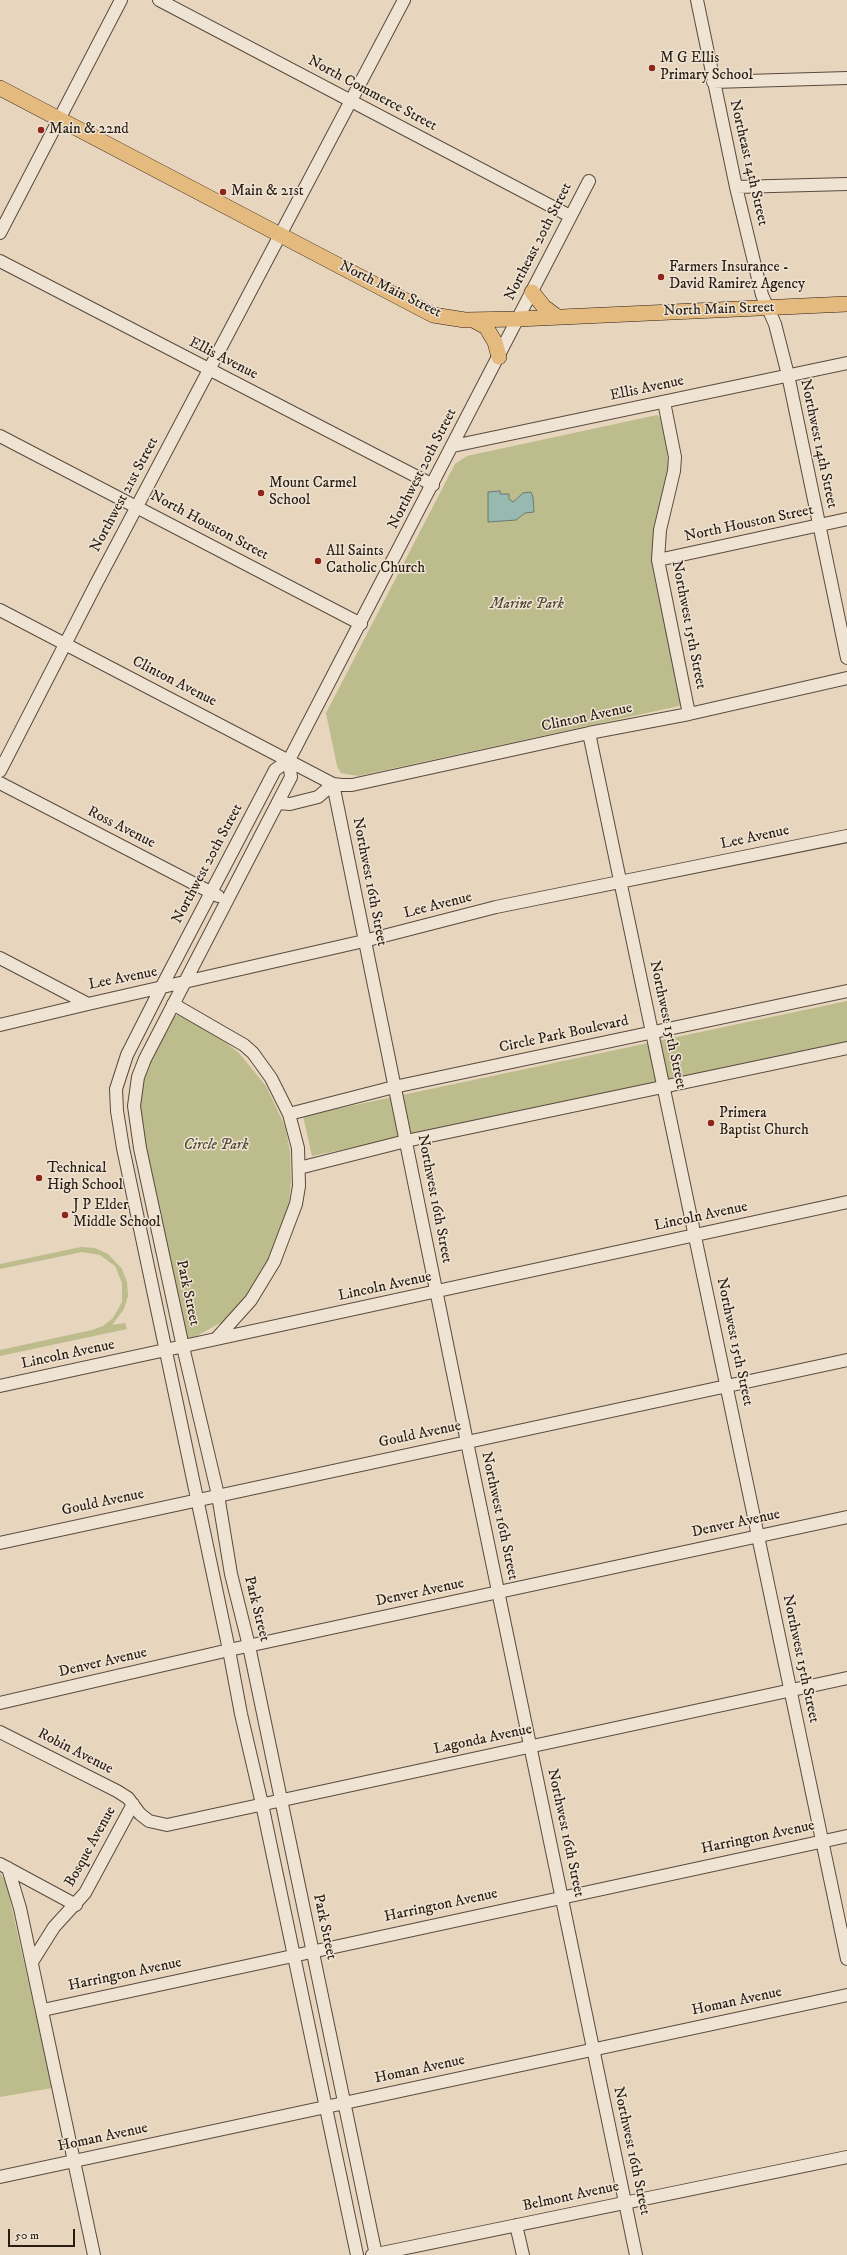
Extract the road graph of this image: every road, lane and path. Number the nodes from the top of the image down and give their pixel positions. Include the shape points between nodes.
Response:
1 (121, 0) edge
2 (159, 0) edge
3 (404, 0) edge
4 (697, 0) edge
5 (847, 78) edge
6 (713, 82) junction
7 (0, 88) edge
8 (350, 101) junction
9 (59, 119) junction
10 (589, 180) dead end
11 (847, 184) edge
12 (736, 187) junction
13 (570, 216) junction
14 (0, 233) edge
15 (280, 236) junction
16 (0, 261) edge
17 (532, 292) junction
18 (847, 304) edge
19 (768, 308) junction
20 (556, 316) junction
21 (518, 319) junction
22 (473, 320) junction
23 (499, 357) junction
24 (847, 363) edge
25 (209, 370) junction
26 (788, 375) junction
27 (664, 402) junction
28 (0, 436) edge
29 (453, 446) junction
30 (433, 485) junction
31 (137, 507) junction
32 (847, 519) edge
33 (819, 525) junction
34 (658, 560) junction
35 (0, 610) edge
36 (361, 624) junction
37 (66, 644) junction
38 (847, 658) edge
39 (847, 678) edge
40 (688, 714) junction
41 (589, 733) junction
42 (289, 760) junction
43 (0, 771) edge
44 (0, 783) edge
45 (333, 784) junction
46 (278, 803) junction
47 (847, 836) edge
48 (620, 882) junction
49 (211, 893) junction
50 (227, 901) junction
51 (364, 940) junction
52 (0, 958) edge
53 (186, 980) junction
54 (161, 988) junction
55 (847, 991) edge
56 (88, 1004) junction
57 (173, 1004) junction
58 (0, 1025) edge
59 (652, 1032) junction
60 (847, 1048) edge
61 (394, 1087) junction
62 (664, 1088) junction
63 (289, 1114) junction
64 (406, 1141) junction
65 (299, 1168) junction
66 (847, 1202) edge
67 (694, 1234) junction
68 (436, 1292) junction
69 (216, 1339) junction
70 (183, 1347) junction
71 (166, 1351) junction
72 (847, 1360) edge
73 (0, 1386) edge
74 (726, 1386) junction
75 (466, 1442) junction
76 (218, 1495) junction
77 (197, 1499) junction
78 (847, 1517) edge
79 (758, 1535) junction
80 (0, 1543) edge
81 (499, 1592) junction
82 (250, 1646) junction
83 (229, 1650) junction
84 (847, 1678) edge
85 (790, 1690) junction
86 (0, 1703) edge
87 (0, 1732) edge
88 (531, 1746) junction
89 (281, 1800) junction
90 (133, 1804) junction
91 (262, 1804) junction
92 (847, 1836) edge
93 (822, 1841) junction
94 (4, 1866) edge
95 (562, 1897) junction
96 (76, 1905) junction
97 (312, 1950) junction
98 (294, 1954) junction
99 (847, 1959) edge
100 (32, 1962) junction
101 (847, 1995) edge
102 (43, 2010) junction
103 (594, 2049) junction
104 (344, 2103) junction
105 (326, 2107) junction
106 (847, 2157) edge
107 (73, 2161) junction
108 (0, 2177) edge
109 (626, 2202) junction
110 (516, 2225) junction
111 (94, 2255) edge
112 (357, 2255) edge
113 (374, 2255) edge
114 (523, 2255) edge
115 (636, 2255) edge

1 - 9 street
2 - 8 street, North Commerce Street
3 - 8 street, Northwest 21st Street
4 - 6 street, Northeast 14th Street
5 - 6 street
6 - 12 street, Northeast 14th Street
7 - 9 main road, North Main Street
8 - 13 street, North Commerce Street
8 - 15 street, Northwest 21st Street
9 - 14 street
9 - 15 main road, North Main Street
10 - 13 street, Northeast 20th Street
11 - 12 street
12 - 19 street, Northeast 14th Street via 762,295
13 - 17 street, Northeast 20th Street
15 - 22 main road, North Main Street via 434,315
15 - 25 street, Northwest 21st Street
16 - 25 street, Ellis Avenue
17 - 20 main road via 544,307
17 - 21 street, Northeast 20th Street
18 - 19 main road, North Main Street
19 - 20 main road, North Main Street
19 - 26 street, Northwest 14th Street via 775,324
20 - 21 main road, North Main Street
21 - 22 main road, North Main Street
21 - 23 street, Northwest 20th Street
22 - 23 main road via 486,326 495,342
23 - 29 street, Northwest 20th Street
24 - 26 street, Ellis Avenue
25 - 30 street, Ellis Avenue
25 - 31 street, Northwest 21st Street
26 - 27 street, Ellis Avenue
26 - 33 street, Northwest 14th Street
27 - 29 street, Ellis Avenue
27 - 34 street, Northwest 15th Street via 675,457 660,530
28 - 31 street, North Houston Street
29 - 30 street, Northwest 20th Street
30 - 36 street, Northwest 20th Street
31 - 36 street, North Houston Street
31 - 37 street, Northwest 21st Street
32 - 33 street, North Houston Street
33 - 34 street, North Houston Street
33 - 38 street, Northwest 14th Street
34 - 40 street, Northwest 15th Street
35 - 37 street, Clinton Avenue
36 - 42 street, Northwest 20th Street
37 - 42 street, Clinton Avenue
37 - 43 street, Northwest 21st Street
39 - 40 street, Clinton Avenue
40 - 41 street, Clinton Avenue
41 - 45 street, Clinton Avenue via 352,785
41 - 48 street, Northwest 15th Street
42 - 45 street, Clinton Avenue
42 - 46 street, Northwest 20th Street via 291,777
42 - 49 street, Northwest 20th Street via 275,770
44 - 49 street, Ross Avenue
45 - 46 street via 318,798 290,804
45 - 51 street, Northwest 16th Street
46 - 50 street, Northwest 20th Street
47 - 48 street, Lee Avenue
48 - 51 street, Lee Avenue via 496,907
48 - 59 street, Northwest 15th Street
49 - 50 street, Ross Avenue
49 - 54 street, Northwest 20th Street
50 - 53 street, Northwest 20th Street
51 - 53 street, Lee Avenue
51 - 61 street, Northwest 16th Street
52 - 56 street, Lee Avenue
53 - 54 street, Lee Avenue
53 - 57 street, Park Street
54 - 56 street, Lee Avenue
54 - 71 street via 127,1054 120,1075 116,1101 123,1148
55 - 59 street, Circle Park Boulevard
56 - 58 street
57 - 63 street via 244,1045 253,1053 271,1078
57 - 70 street, Park Street via 138,1077 134,1106 140,1148
59 - 61 street, Circle Park Boulevard
59 - 62 street, Northwest 15th Street
60 - 62 street
61 - 63 street, Circle Park Boulevard
61 - 64 street, Northwest 16th Street
62 - 64 street
62 - 67 street, Northwest 15th Street
63 - 65 street via 298,1148
64 - 65 street
64 - 68 street, Northwest 16th Street
65 - 69 street via 296,1204 274,1262 251,1300
66 - 67 street, Lincoln Avenue
67 - 68 street, Lincoln Avenue
67 - 74 street, Northwest 15th Street
68 - 69 street, Lincoln Avenue
68 - 75 street, Northwest 16th Street
69 - 70 street, Lincoln Avenue
70 - 71 street, Lincoln Avenue
70 - 76 street, Park Street
71 - 73 street, Lincoln Avenue
71 - 77 street
72 - 74 street, Gould Avenue
74 - 75 street, Gould Avenue
74 - 79 street, Northwest 15th Street
75 - 76 street, Gould Avenue
75 - 81 street, Northwest 16th Street
76 - 77 street, Gould Avenue
76 - 82 street, Park Street via 231,1574
77 - 80 street, Gould Avenue
77 - 83 street
78 - 79 street, Denver Avenue
79 - 81 street, Denver Avenue
79 - 85 street, Northwest 15th Street
81 - 82 street, Denver Avenue
81 - 88 street, Northwest 16th Street
82 - 83 street, Denver Avenue
82 - 89 street, Park Street
83 - 86 street, Denver Avenue
83 - 91 street
84 - 85 street, Lagonda Avenue
85 - 88 street, Lagonda Avenue
85 - 93 street, Northwest 15th Street
87 - 90 street, Robin Avenue via 117,1792
88 - 89 street, Lagonda Avenue
88 - 95 street, Northwest 16th Street
89 - 91 street, Lagonda Avenue
89 - 97 street, Park Street
90 - 91 street, Lagonda Avenue via 148,1821 167,1825
90 - 96 street, Bosque Avenue
91 - 98 street
92 - 93 street, Harrington Avenue
93 - 95 street, Harrington Avenue
93 - 99 street, Northwest 15th Street
94 - 96 street
94 - 100 street via 20,1908
95 - 97 street, Harrington Avenue
95 - 103 street, Northwest 16th Street
96 - 100 street, Bosque Avenue via 54,1927
97 - 98 street, Harrington Avenue
97 - 104 street, Park Street
98 - 102 street, Harrington Avenue
98 - 105 street
100 - 102 street
101 - 103 street, Homan Avenue
102 - 107 street
103 - 104 street, Homan Avenue
103 - 109 street, Northwest 16th Street
104 - 105 street, Homan Avenue
104 - 113 street, Park Street
105 - 107 street, Homan Avenue
105 - 112 street
106 - 109 street, Belmont Avenue
107 - 108 street, Homan Avenue
107 - 111 street
109 - 110 street, Belmont Avenue
109 - 115 street, Northwest 16th Street
110 - 113 street, Belmont Avenue
110 - 114 street

